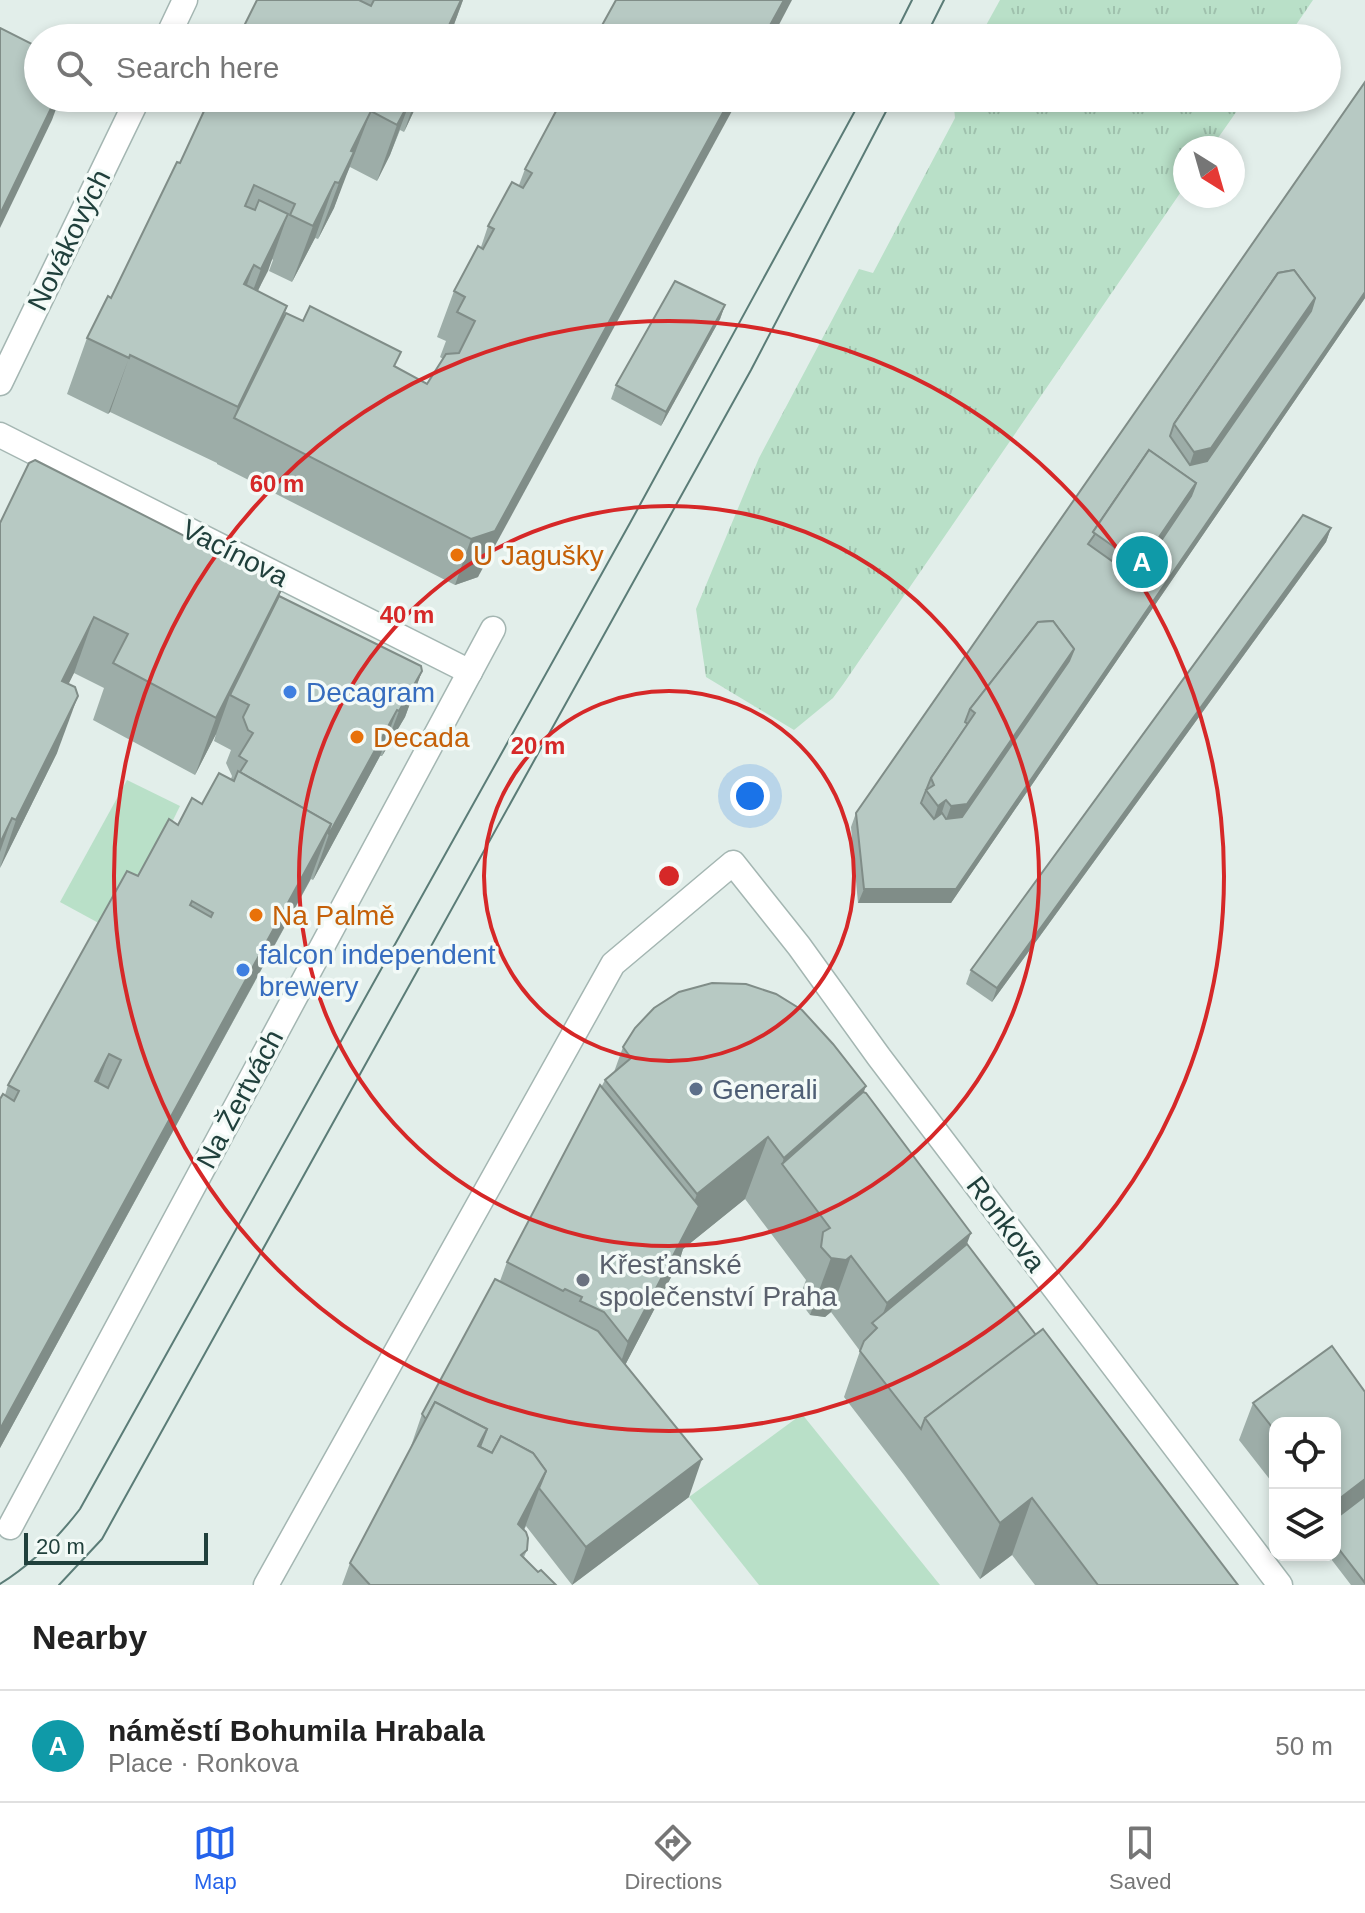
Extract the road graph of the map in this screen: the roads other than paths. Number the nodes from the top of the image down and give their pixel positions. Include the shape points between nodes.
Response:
1 (185, 0) edge
2 (174, 24) edge
3 (131, 112) edge
4 (0, 383) edge
5 (0, 435) edge
6 (493, 629) dead end
7 (470, 672) junction
8 (10, 1527) dead end
9 (266, 1585) edge
10 (1280, 1585) edge

1 - 2 street
3 - 4 street, Novákových
5 - 7 street, Vacínova
6 - 7 street, Na Žertvách
7 - 8 street, Na Žertvách
9 - 10 street, Ronkova via 613,964 733,863

